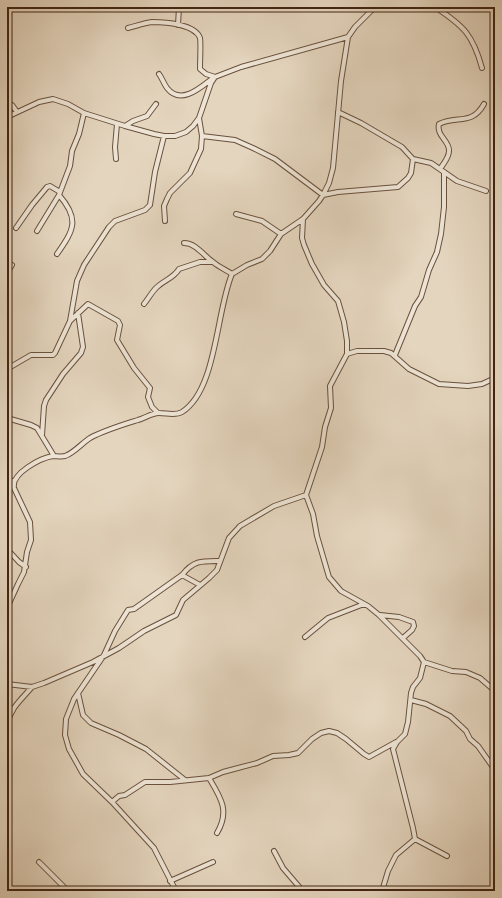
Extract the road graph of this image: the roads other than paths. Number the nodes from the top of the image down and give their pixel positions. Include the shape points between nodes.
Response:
1 (179, 7) edge
2 (375, 7) edge
3 (435, 7) edge
4 (178, 25) junction
5 (128, 28) dead end
6 (348, 37) junction
7 (482, 68) dead end
8 (159, 74) dead end
9 (215, 77) junction
10 (7, 103) edge
11 (156, 104) dead end
12 (484, 104) dead end
13 (17, 112) junction
14 (338, 112) junction
15 (84, 113) junction
16 (7, 118) edge
17 (199, 118) junction
18 (118, 124) junction
19 (126, 126) junction
20 (164, 136) junction
21 (202, 136) junction
22 (413, 159) junction
23 (116, 160) dead end
24 (440, 169) junction
25 (444, 173) junction
26 (486, 192) dead end
27 (59, 194) junction
28 (323, 195) junction
29 (236, 214) dead end
30 (303, 219) junction
31 (165, 221) dead end
32 (16, 228) dead end
33 (37, 231) dead end
34 (281, 234) junction
35 (184, 243) dead end
36 (57, 254) dead end
37 (213, 262) junction
38 (12, 265) dead end
39 (7, 273) edge
40 (232, 274) junction
41 (144, 304) dead end
42 (78, 313) junction
43 (70, 321) junction
44 (347, 354) junction
45 (395, 355) junction
46 (7, 369) edge
47 (495, 378) edge
48 (158, 413) junction
49 (7, 418) edge
50 (42, 435) junction
51 (54, 456) junction
52 (15, 480) junction
53 (7, 484) edge
54 (306, 495) junction
55 (7, 550) edge
56 (220, 561) junction
57 (26, 567) junction
58 (182, 575) junction
59 (200, 586) junction
60 (364, 604) junction
61 (7, 608) edge
62 (379, 615) junction
63 (306, 637) dead end
64 (403, 638) junction
65 (104, 655) junction
66 (424, 662) junction
67 (7, 684) edge
68 (32, 687) junction
69 (495, 691) edge
70 (78, 693) junction
71 (411, 700) junction
72 (7, 724) edge
73 (397, 742) junction
74 (495, 770) edge
75 (209, 778) junction
76 (185, 780) junction
77 (112, 802) junction
78 (217, 834) dead end
79 (415, 839) junction
80 (274, 850) dead end
81 (447, 856) dead end
82 (39, 862) dead end
83 (213, 862) dead end
84 (170, 881) junction
85 (68, 891) edge
86 (176, 891) edge
87 (346, 891) edge
88 (382, 891) edge

1 - 4 street
2 - 6 street
3 - 7 street via 465,30 477,50
4 - 5 street via 151,22
4 - 9 street via 197,33 201,42 200,69
6 - 9 street via 241,67
6 - 14 street
8 - 9 street via 167,88 181,95 192,94
9 - 17 street
10 - 13 street
11 - 19 street via 147,116
12 - 24 street via 472,117 439,124 440,135 449,149
13 - 15 street via 53,99
13 - 16 street
14 - 22 street via 402,147
14 - 28 street via 333,168
15 - 18 street
15 - 27 street via 70,166
17 - 20 street via 186,132
17 - 21 street
18 - 19 street
18 - 23 street
19 - 20 street
20 - 43 street via 150,205 145,210 115,221 109,227 84,265 77,281
21 - 28 street via 235,140 276,159
21 - 31 street via 201,149 190,173 167,199 164,206
22 - 24 street via 431,163
22 - 28 street via 411,173 398,187
24 - 25 street
25 - 26 street
25 - 45 street via 443,214 437,252 421,297
27 - 32 street via 47,186
27 - 33 street
27 - 36 street via 68,206 72,229
28 - 30 street
29 - 34 street via 262,221
30 - 34 street
30 - 44 street via 302,238 314,269 338,301 345,328
34 - 40 street via 262,258
35 - 37 street via 195,246
37 - 40 street
37 - 41 street via 200,262 179,269 175,276 156,288
38 - 39 street
40 - 48 street via 216,333 214,352 202,389 194,404 181,412
42 - 43 street
42 - 48 street via 88,304 118,321 120,325 117,340 150,388 148,397
42 - 50 street via 81,353 46,400
43 - 46 street via 53,355 30,355
44 - 45 street via 357,351 384,351
44 - 54 street via 330,386 331,408 322,447
45 - 47 street via 408,369 439,384 468,386 482,384
48 - 51 street via 91,438 68,455
49 - 50 street via 31,425
50 - 51 street
51 - 52 street via 31,464
52 - 53 street
52 - 57 street via 14,488 32,532
54 - 56 street via 274,506 240,526 229,538
54 - 60 street via 329,577 341,591
55 - 57 street
56 - 58 street via 200,561
56 - 59 street via 214,574
57 - 61 street
58 - 59 street
58 - 65 street via 134,609 128,610
59 - 65 street via 184,600 176,615
60 - 62 street
60 - 63 street via 328,618
62 - 64 street
62 - 64 street via 399,617 413,622 412,630
64 - 66 street
65 - 68 street
65 - 70 street
66 - 69 street via 452,671 466,672 480,678
66 - 71 street via 420,678 413,687
67 - 68 street
68 - 72 street via 9,714
70 - 76 street via 83,715 91,723 146,749
70 - 77 street via 66,719 65,735 69,749 83,774
71 - 73 street via 405,734
71 - 74 street via 450,716 466,731
73 - 75 street via 369,757 338,733 329,731 312,739 298,752 273,756
73 - 79 street via 393,749
75 - 76 street
75 - 78 street via 224,810
76 - 77 street via 145,782
77 - 84 street via 154,848
79 - 81 street
79 - 88 street via 396,855
80 - 87 street via 283,868 301,889
82 - 85 street
83 - 84 street
84 - 86 street

